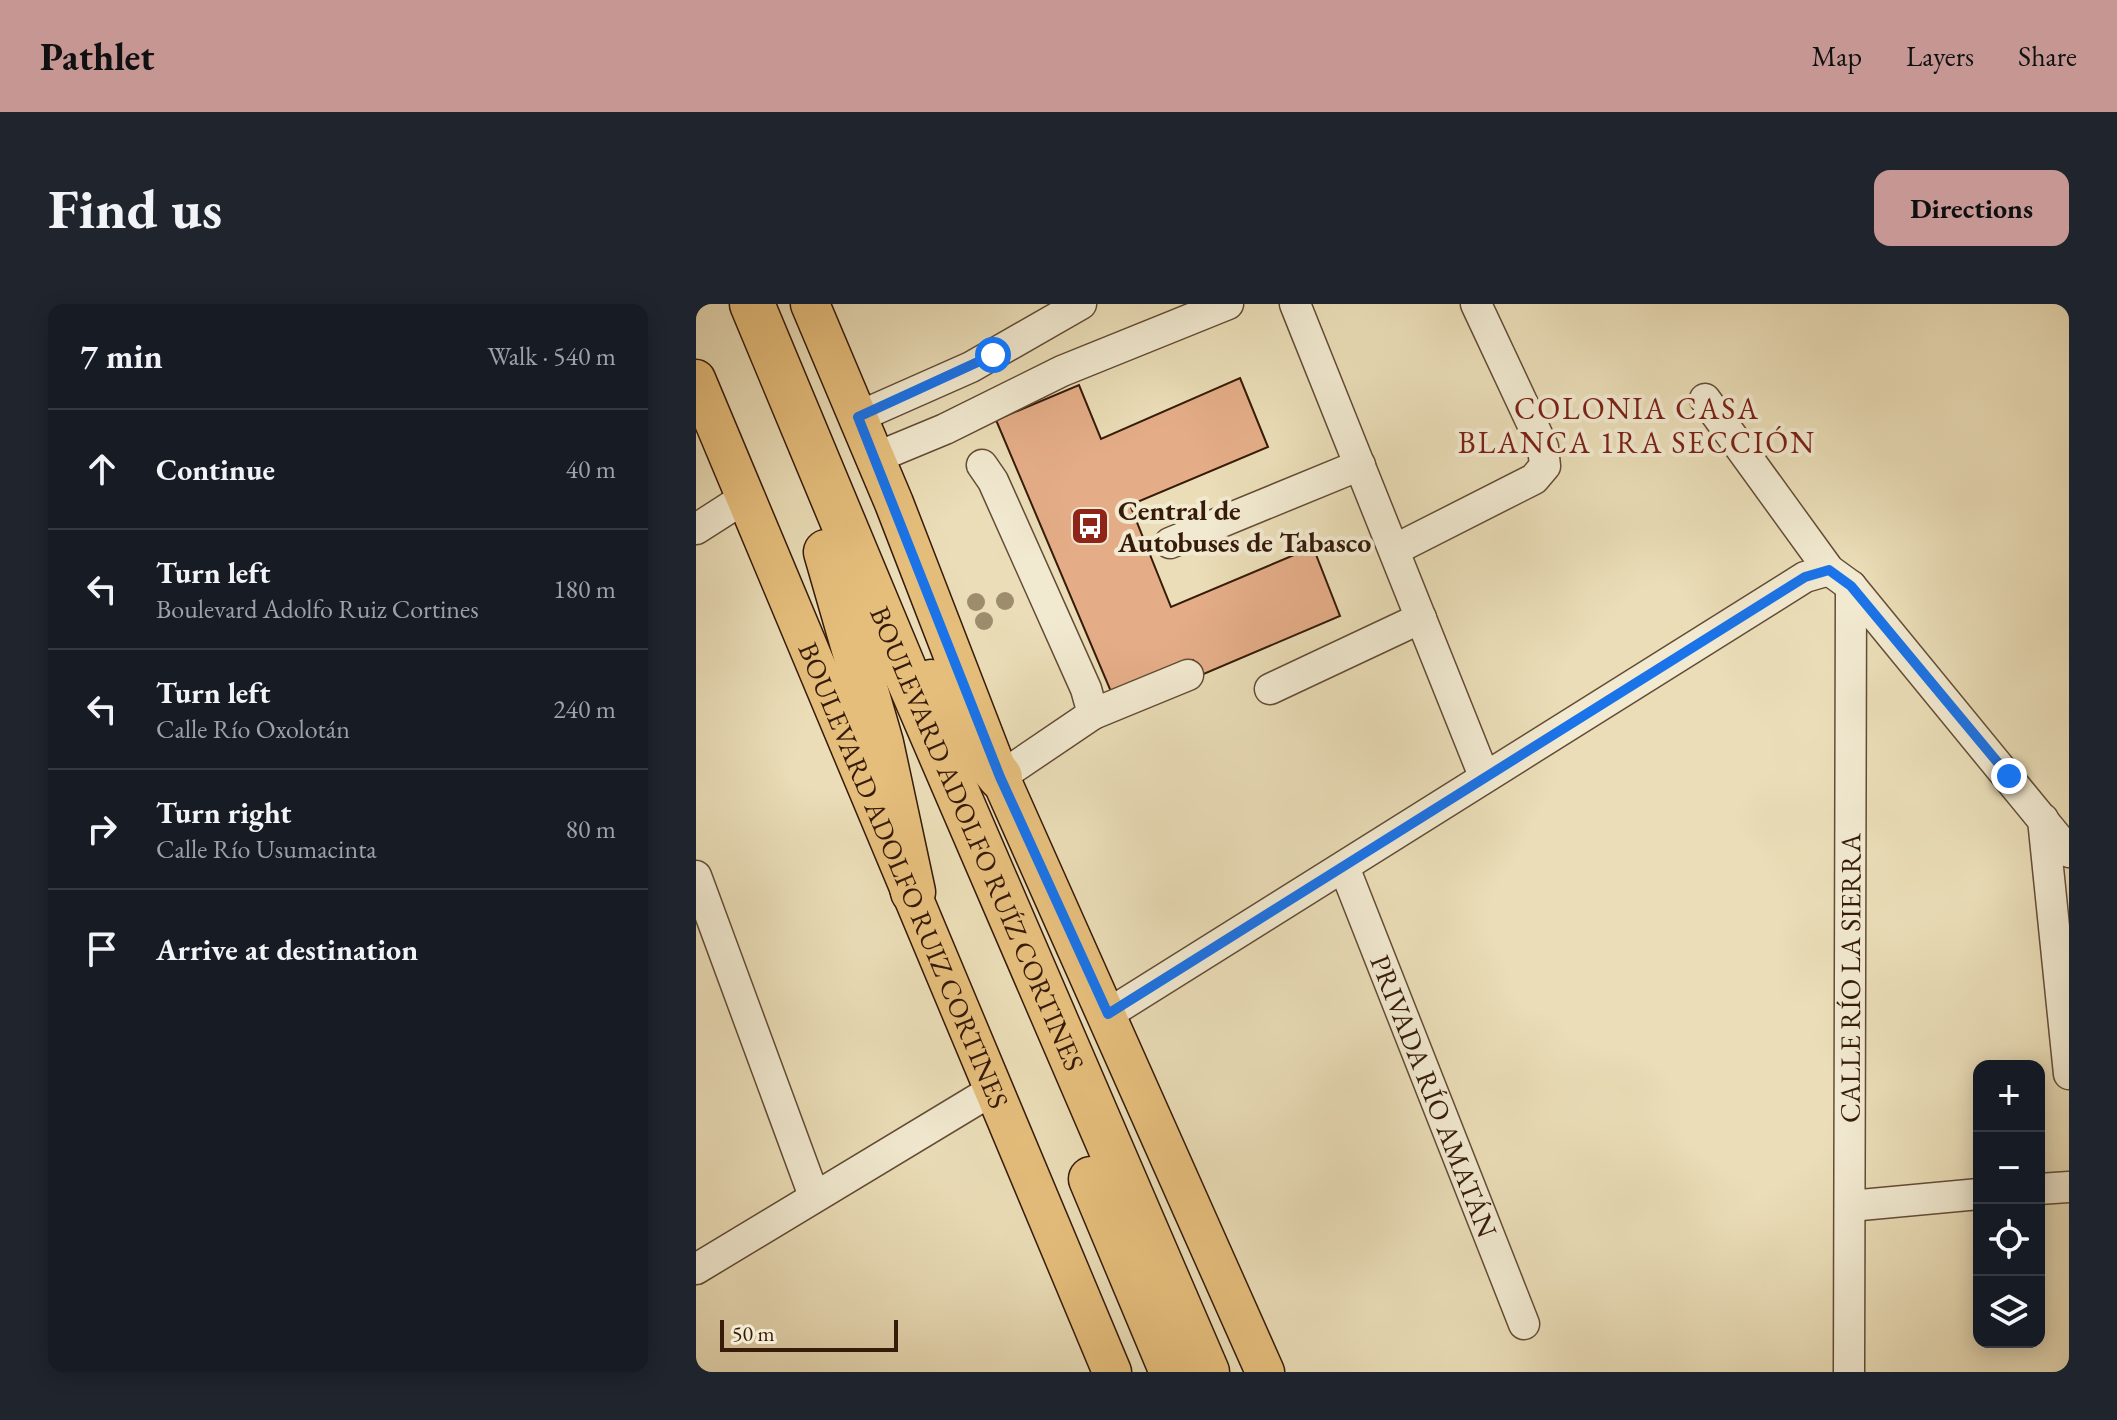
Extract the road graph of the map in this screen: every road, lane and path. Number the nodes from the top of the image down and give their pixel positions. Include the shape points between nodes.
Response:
1 (723, 304) edge
2 (752, 304) edge
3 (810, 304) edge
4 (1081, 304) edge
5 (1228, 304) edge
6 (1295, 304) edge
7 (1476, 304) edge
8 (696, 379) edge
9 (1705, 399) dead end
10 (858, 417) junction
11 (875, 458) junction
12 (982, 465) dead end
13 (1360, 465) junction
14 (746, 497) junction
15 (696, 529) edge
16 (1170, 543) dead end
17 (838, 546) junction
18 (1394, 550) junction
19 (1840, 578) junction
20 (1421, 618) junction
21 (1188, 675) dead end
22 (1270, 689) dead end
23 (913, 694) junction
24 (1093, 714) junction
25 (1484, 776) junction
26 (1000, 777) junction
27 (2043, 819) junction
28 (2069, 852) edge
29 (1344, 867) junction
30 (696, 876) edge
31 (913, 892) junction
32 (1108, 1014) junction
33 (2069, 1074) edge
34 (996, 1088) junction
35 (2069, 1187) edge
36 (2045, 1189) edge
37 (1973, 1195) edge
38 (814, 1196) junction
39 (1850, 1206) junction
40 (696, 1269) edge
41 (1524, 1324) dead end
42 (1112, 1372) edge
43 (1172, 1372) edge
44 (1207, 1372) edge
45 (1265, 1372) edge
46 (1849, 1372) edge

1 - 17 highway, BOULEVARD ADOLFO RUÍZ CORTINES
2 - 17 highway, BOULEVARD ADOLFO RUÍZ CORTINES
3 - 10 main road
4 - 10 street via 971,367
5 - 11 street via 1062,371
6 - 13 street
7 - 18 street via 1543,447 1545,466 1534,479
8 - 14 main road, BOULEVARD ADOLFO RUIZ CORTINES
9 - 19 street
10 - 11 main road
11 - 26 main road
12 - 24 street
13 - 16 street
13 - 18 street
14 - 15 street
14 - 31 main road, BOULEVARD ADOLFO RUIZ CORTINES
17 - 23 highway, BOULEVARD ADOLFO RUÍZ CORTINES
17 - 23 highway
17 - 31 highway
18 - 20 street
19 - 25 street via 1805,577
19 - 27 street
19 - 39 street, CALLE RÍO LA SIERRA
20 - 22 street
20 - 25 street
21 - 24 street
23 - 26 highway
23 - 43 highway, BOULEVARD ADOLFO RUÍZ CORTINES
23 - 44 highway, BOULEVARD ADOLFO RUÍZ CORTINES
24 - 26 street
25 - 29 street
26 - 32 main road
27 - 28 street
27 - 33 street
29 - 32 street
29 - 41 street, PRIVADA RÍO AMATÁN
30 - 38 street
31 - 34 main road, BOULEVARD ADOLFO RUIZ CORTINES
32 - 45 main road
34 - 38 street
34 - 42 main road, BOULEVARD ADOLFO RUIZ CORTINES
35 - 36 street
37 - 39 street
38 - 40 street
39 - 46 street, CALLE RÍO LA SIERRA

